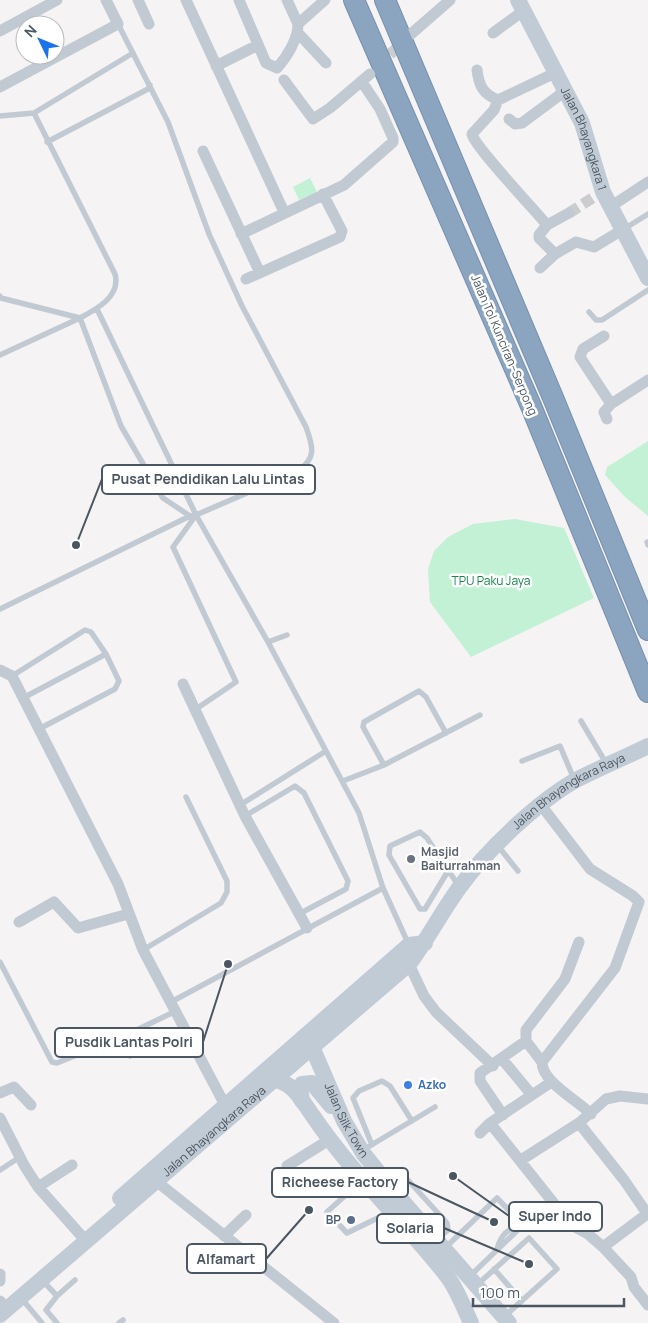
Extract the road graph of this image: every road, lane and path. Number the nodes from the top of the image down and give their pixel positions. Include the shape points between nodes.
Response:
1 (57, 0) edge
2 (106, 0) edge
3 (138, 0) edge
4 (186, 0) edge
5 (239, 0) edge
6 (287, 0) edge
7 (325, 0) edge
8 (354, 0) edge
9 (385, 0) edge
10 (446, 1) edge
11 (520, 6) edge
12 (118, 24) junction
13 (149, 24) dead end
14 (298, 28) junction
15 (0, 31) edge
16 (411, 34) tunnel mouth
17 (493, 34) dead end
18 (258, 45) junction
19 (133, 53) junction
20 (326, 63) dead end
21 (216, 66) junction
22 (477, 70) dead end
23 (555, 73) junction
24 (284, 80) dead end
25 (150, 85) junction
26 (0, 87) edge
27 (564, 91) junction
28 (498, 100) junction
29 (34, 113) junction
30 (0, 116) edge
31 (509, 119) dead end
32 (47, 142) junction
33 (203, 151) dead end
34 (648, 182) edge
35 (324, 194) junction
36 (603, 199) junction
37 (284, 212) junction
38 (568, 213) tunnel mouth
39 (648, 214) edge
40 (547, 225) junction
41 (622, 230) junction
42 (241, 234) junction
43 (555, 254) junction
44 (540, 268) dead end
45 (260, 273) junction
46 (648, 278) edge
47 (246, 279) dead end
48 (648, 290) edge
49 (0, 296) edge
50 (97, 309) junction
51 (589, 312) dead end
52 (80, 318) junction
53 (604, 336) dead end
54 (0, 355) edge
55 (648, 380) edge
56 (611, 404) junction
57 (607, 419) dead end
58 (193, 516) junction
59 (0, 609) edge
60 (648, 630) edge
61 (287, 635) dead end
62 (268, 642) junction
63 (106, 654) junction
64 (0, 670) edge
65 (12, 676) junction
66 (183, 684) dead end
67 (648, 692) edge
68 (23, 698) junction
69 (196, 709) junction
70 (480, 715) dead end
71 (581, 721) dead end
72 (38, 729) junction
73 (446, 733) junction
74 (647, 747) edge
75 (326, 751) junction
76 (522, 761) dead end
77 (384, 765) junction
78 (608, 765) junction
79 (574, 781) junction
80 (343, 782) junction
81 (186, 797) dead end
82 (542, 805) junction
83 (242, 810) junction
84 (497, 844) junction
85 (448, 871) junction
86 (518, 871) dead end
87 (383, 888) junction
88 (459, 888) junction
89 (425, 909) junction
90 (128, 914) junction
91 (299, 914) junction
92 (439, 921) junction
93 (20, 922) dead end
94 (307, 928) junction
95 (425, 942) junction
96 (578, 942) dead end
97 (409, 945) junction
98 (143, 950) junction
99 (0, 962) edge
100 (409, 964) junction
101 (174, 1006) junction
102 (124, 1036) junction
103 (526, 1041) junction
104 (312, 1047) junction
105 (130, 1056) dead end
106 (295, 1061) junction
107 (275, 1062) junction
108 (498, 1062) junction
109 (542, 1062) junction
110 (325, 1076) junction
111 (273, 1080) junction
112 (550, 1083) junction
113 (0, 1093) edge
114 (531, 1094) junction
115 (648, 1099) edge
116 (302, 1101) junction
117 (31, 1105) dead end
118 (225, 1105) junction
119 (435, 1107) dead end
120 (591, 1114) junction
121 (502, 1115) junction
122 (0, 1118) edge
123 (344, 1121) junction
124 (412, 1121) junction
125 (490, 1123) junction
126 (579, 1123) junction
127 (480, 1133) dead end
128 (329, 1140) junction
129 (367, 1149) junction
130 (20, 1157) junction
131 (521, 1160) junction
132 (72, 1165) dead end
133 (287, 1166) dead end
134 (0, 1170) edge
135 (355, 1172) junction
136 (156, 1181) junction
137 (38, 1187) junction
138 (130, 1197) junction
139 (390, 1212) junction
140 (648, 1214) edge
141 (246, 1215) dead end
142 (224, 1236) junction
143 (82, 1237) junction
144 (441, 1244) junction
145 (603, 1246) junction
146 (494, 1269) junction
147 (0, 1274) edge
148 (41, 1279) junction
149 (75, 1280) dead end
150 (472, 1281) junction
151 (0, 1282) edge
152 (57, 1296) junction
153 (21, 1297) junction
154 (522, 1301) junction
155 (0, 1302) edge
156 (648, 1305) edge
157 (0, 1315) edge
158 (503, 1319) edge
159 (42, 1323) edge
160 (57, 1323) edge
161 (334, 1323) edge
162 (471, 1323) edge

1 - 15 street
2 - 12 street
3 - 13 street
4 - 21 street
5 - 18 street
6 - 14 street
7 - 14 street
8 - 67 highway, Jalan Tol Kunciran–Serpong via 531,406
9 - 60 highway, Jalan Tol Kunciran–Serpong
10 - 16 street
11 - 17 street
11 - 23 main road, Jalan Bhayangkara 1
12 - 19 lane
12 - 26 street
14 - 18 street via 283,62 277,68 266,63
14 - 20 street
18 - 21 street
19 - 25 lane
19 - 29 lane
21 - 37 street
22 - 28 street via 481,88 486,95
23 - 27 main road, Jalan Bhayangkara 1
23 - 28 street
24 - 35 street via 313,119 366,78 393,141 344,185
25 - 32 lane via 148,89
25 - 58 lane via 168,122 209,234 233,288 306,427 313,448 308,463 298,471
27 - 31 street via 522,123 515,124
27 - 36 main road, Jalan Bhayangkara 1 via 582,123
28 - 40 street via 494,110 472,134 473,139
29 - 30 lane
29 - 32 lane
32 - 50 lane via 115,274 117,281 113,293
33 - 42 street
34 - 36 street
35 - 37 street
35 - 45 street via 342,231 340,237
36 - 41 main road, Jalan Bhayangkara 1
37 - 42 street
38 - 40 street
39 - 41 lane
40 - 43 street via 539,238
41 - 43 street via 594,247 576,242
41 - 46 main road, Jalan Bhayangkara 1 via 628,250
42 - 45 street
43 - 44 street
45 - 47 street
48 - 51 lane via 602,320 596,320
49 - 52 lane
50 - 52 lane
50 - 58 lane
52 - 54 lane
52 - 58 lane via 121,426 163,498
53 - 56 street via 583,349 580,355
55 - 56 street
56 - 57 street via 604,412
58 - 59 lane
58 - 62 lane
58 - 69 lane via 173,549 236,682
61 - 62 lane
62 - 75 lane
63 - 65 lane via 91,632 85,630
63 - 68 lane
63 - 72 lane via 119,681 115,689
64 - 65 street
65 - 68 street
66 - 69 street
68 - 72 street
69 - 83 street
70 - 73 lane
71 - 78 lane
72 - 90 street via 118,884
73 - 77 lane
73 - 77 lane via 420,692 364,722 363,727
74 - 78 main road, Jalan Bhayangkara Raya
75 - 80 lane
75 - 83 lane
76 - 79 lane via 560,746
77 - 80 lane
78 - 79 main road, Jalan Bhayangkara Raya
79 - 82 main road, Jalan Bhayangkara Raya
80 - 87 lane via 360,813
81 - 98 lane via 227,881 227,892 221,903
82 - 84 main road, Jalan Bhayangkara Raya
82 - 109 street via 590,869 639,902 615,968
83 - 91 street
83 - 91 lane via 294,786 304,793 348,885
84 - 86 lane
84 - 88 main road, Jalan Bhayangkara Raya
85 - 88 lane
85 - 89 lane
85 - 89 lane via 428,838 420,832 390,846 389,855 417,906
87 - 94 lane
87 - 97 lane
88 - 92 main road, Jalan Bhayangkara Raya
89 - 92 lane
90 - 93 street via 78,928 54,902
90 - 98 street
91 - 94 street
92 - 95 main road, Jalan Bhayangkara Raya
94 - 101 lane
95 - 97 main road
95 - 100 main road, Jalan Bhayangkara Raya
96 - 103 street via 565,979 526,1030
97 - 107 main road, Jalan Bhayangkara Raya
98 - 101 street
99 - 102 lane via 52,1062 57,1063
100 - 104 main road, Jalan Bhayangkara Raya
100 - 108 street via 424,996 436,1012
101 - 102 lane
101 - 118 street
102 - 105 lane
103 - 108 street
103 - 109 street
104 - 106 main road, Jalan Bhayangkara Raya
104 - 110 main road, Jalan Silk Town
106 - 107 main road
106 - 110 main road via 310,1064
106 - 111 main road, Jalan Bhayangkara Raya
107 - 118 main road, Jalan Bhayangkara Raya
108 - 114 street
108 - 121 street via 479,1077
109 - 112 street via 542,1070
110 - 123 main road, Jalan Silk Town
111 - 116 main road, Jalan Silk Town via 283,1081
111 - 136 main road, Jalan Bhayangkara Raya
112 - 114 street
112 - 120 street via 577,1100
113 - 117 street via 14,1087
114 - 121 street
115 - 120 street via 620,1096 606,1099
116 - 123 main road via 302,1084 312,1083
116 - 128 main road, Jalan Silk Town
118 - 138 main road, Jalan Bhayangkara Raya
119 - 124 lane
120 - 126 street
121 - 125 street
122 - 130 street
123 - 129 main road, Jalan Silk Town
124 - 129 lane
124 - 129 lane via 390,1086 382,1081 359,1091 353,1098
125 - 127 street
125 - 131 street
126 - 131 street
126 - 140 street
128 - 133 street
128 - 135 main road, Jalan Silk Town
129 - 144 main road, Jalan Silk Town via 391,1188
130 - 134 lane
130 - 137 street
131 - 145 street via 571,1225
132 - 137 street
135 - 139 main road, Jalan Silk Town
135 - 139 lane via 348,1193 327,1212 347,1233
136 - 138 main road, Jalan Bhayangkara Raya
136 - 142 street
137 - 143 street
138 - 143 main road, Jalan Bhayangkara Raya
139 - 162 main road, Jalan Silk Town via 448,1278
140 - 145 street
141 - 142 street
142 - 161 street
143 - 148 main road, Jalan Bhayangkara Raya
143 - 155 main road, Jalan Bhayangkara Raya
144 - 150 main road, Jalan Silk Town
144 - 150 lane via 497,1198 523,1225 511,1228 501,1237 497,1250
145 - 156 street via 631,1277 634,1287
146 - 150 lane
146 - 154 lane
146 - 154 lane via 529,1238 557,1269
147 - 151 street
148 - 152 lane
148 - 153 main road, Jalan Bhayangkara Raya
149 - 152 lane
150 - 158 main road, Jalan Silk Town
152 - 160 lane via 46,1310
153 - 157 main road, Jalan Bhayangkara Raya
153 - 159 lane
154 - 158 lane

